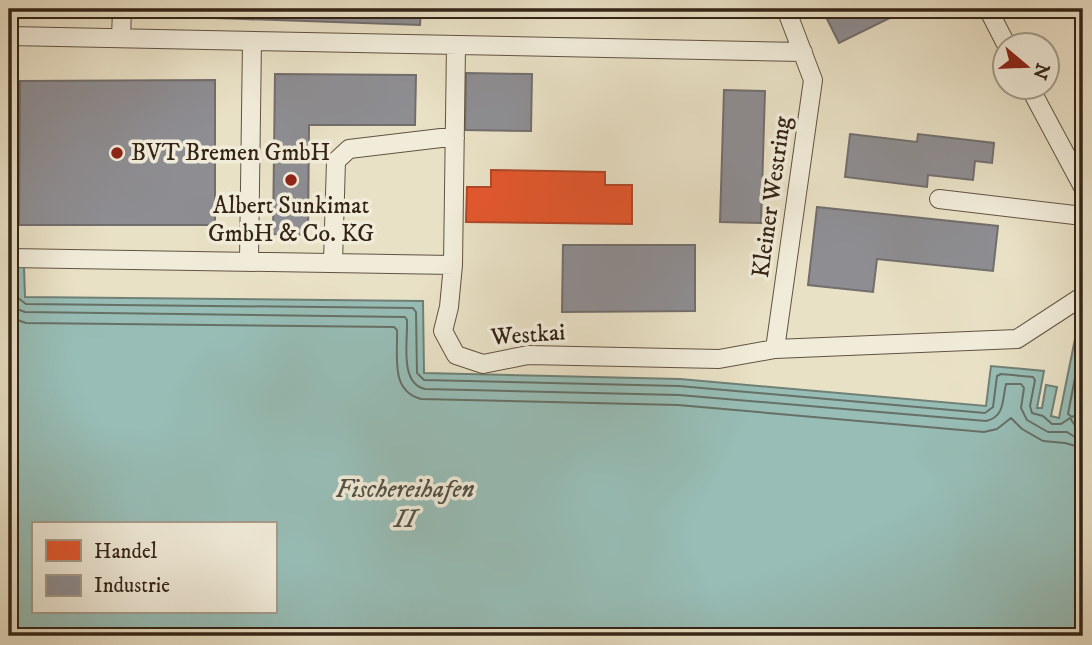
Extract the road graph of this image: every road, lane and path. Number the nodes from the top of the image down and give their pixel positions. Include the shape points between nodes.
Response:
1 (122, 9) edge
2 (786, 9) edge
3 (988, 9) edge
4 (1000, 32) edge
5 (9, 36) edge
6 (121, 38) junction
7 (252, 41) junction
8 (456, 45) junction
9 (803, 52) junction
10 (1037, 102) edge
11 (455, 138) junction
12 (1083, 187) edge
13 (939, 199) dead end
14 (1083, 216) edge
15 (9, 258) edge
16 (249, 260) junction
17 (333, 262) junction
18 (453, 265) junction
19 (1083, 296) edge
20 (775, 349) junction

1 - 6 street
2 - 9 street, Kleiner Westring
3 - 4 street
5 - 6 street
6 - 7 street
7 - 8 street
7 - 16 street
8 - 9 street
8 - 11 street, Westkai
9 - 20 street, Kleiner Westring via 813,80
10 - 12 street
11 - 17 street via 349,149 336,161
11 - 18 street, Westkai
13 - 14 street
15 - 16 street
16 - 17 street
17 - 18 street
18 - 20 street, Westkai via 443,331 456,355 483,364 528,355 719,359
19 - 20 street, Westkai via 1017,339

